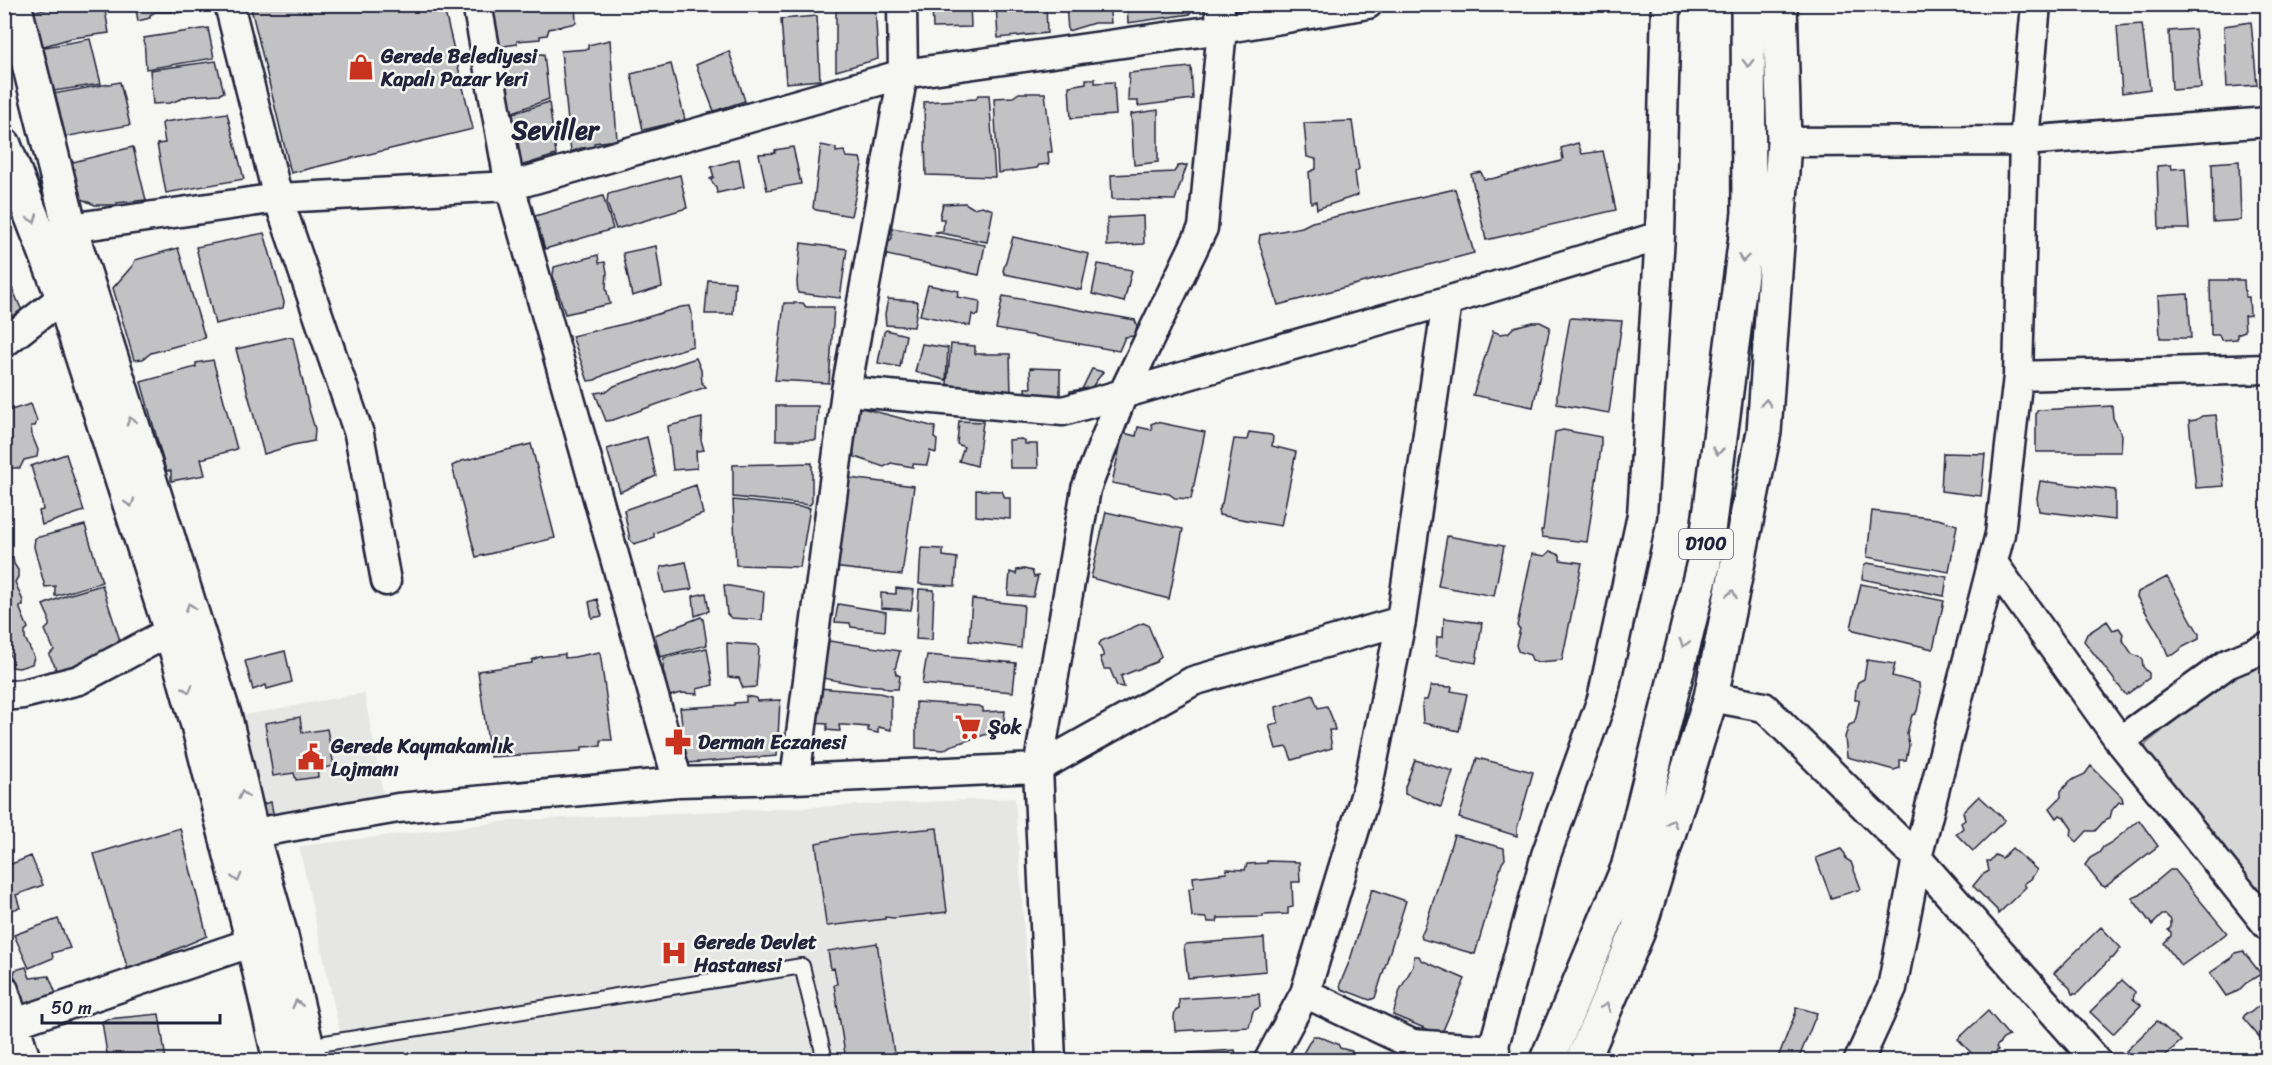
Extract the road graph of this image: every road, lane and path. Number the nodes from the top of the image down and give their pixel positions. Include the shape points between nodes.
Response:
1 (14, 4) edge
2 (229, 4) edge
3 (477, 4) edge
4 (903, 4) edge
5 (1368, 4) edge
6 (1666, 4) edge
7 (1748, 4) edge
8 (1780, 4) edge
9 (2036, 4) edge
10 (1221, 17) edge
11 (903, 74) junction
12 (2268, 123) edge
13 (2024, 141) junction
14 (1784, 142) junction
15 (4, 145) edge
16 (510, 186) junction
17 (279, 198) junction
18 (70, 228) junction
19 (1660, 236) junction
20 (83, 269) junction
21 (63, 297) junction
22 (1447, 301) junction
23 (4, 343) edge
24 (2268, 369) edge
25 (2018, 376) junction
26 (846, 390) junction
27 (1122, 396) junction
28 (1993, 563) junction
29 (386, 581) dead end
30 (1401, 621) junction
31 (171, 631) junction
32 (2268, 647) edge
33 (4, 696) edge
34 (1711, 697) junction
35 (2120, 741) junction
36 (1038, 768) junction
37 (795, 779) junction
38 (678, 782) junction
39 (239, 836) junction
40 (1917, 858) junction
41 (2268, 926) edge
42 (267, 939) junction
43 (4, 990) edge
44 (1305, 993) junction
45 (15, 1023) junction
46 (293, 1053) edge
47 (1492, 1055) edge
48 (26, 1060) edge
49 (825, 1060) edge
50 (1051, 1060) edge
51 (1269, 1060) edge
52 (1547, 1060) edge
53 (1583, 1060) edge
54 (1859, 1060) edge
55 (2096, 1060) edge

1 - 18 main road
2 - 17 street
3 - 16 street
4 - 11 street
5 - 10 street
6 - 19 street
7 -> 52 main road, D100 via 1749,213 1704,562 1628,868
8 - 14 main road, D100
9 - 13 street
10 - 11 street
10 - 27 street via 1203,228
11 - 16 street
11 - 26 street
12 - 13 street
13 - 14 street
13 - 25 street
34 -> 14 main road, D100 via 1764,432
15 -> 21 main road
16 - 17 street
16 - 38 street
17 - 18 street
17 - 29 street via 359,434
18 - 20 main road
19 - 22 street
19 - 47 street via 1642,515 1602,699 1546,855
20 - 21 street
39 -> 20 main road via 225,718
21 - 23 street
21 -> 31 main road
22 - 27 street
22 - 30 street
24 - 25 street
25 - 28 street via 2000,534
26 - 27 street via 1063,411
26 - 37 street
27 - 36 street via 1086,489
28 - 35 street
28 - 40 street
30 - 36 street via 1193,681
30 - 44 street via 1368,786
31 - 33 street via 79,680
31 -> 39 main road via 198,725
32 - 35 street via 2227,664
34 - 40 street via 1764,707
53 -> 34 main road, D100 via 1638,931
35 - 41 street
36 - 37 street
36 - 50 street
37 - 38 street
38 - 39 street via 398,808
39 - 42 main road
40 - 54 street via 1892,988
40 - 55 street
42 - 45 street
42 - 46 main road
43 - 45 street
44 - 47 street via 1412,1044
44 - 51 street
45 - 48 street
46 - 49 lane via 802,966

